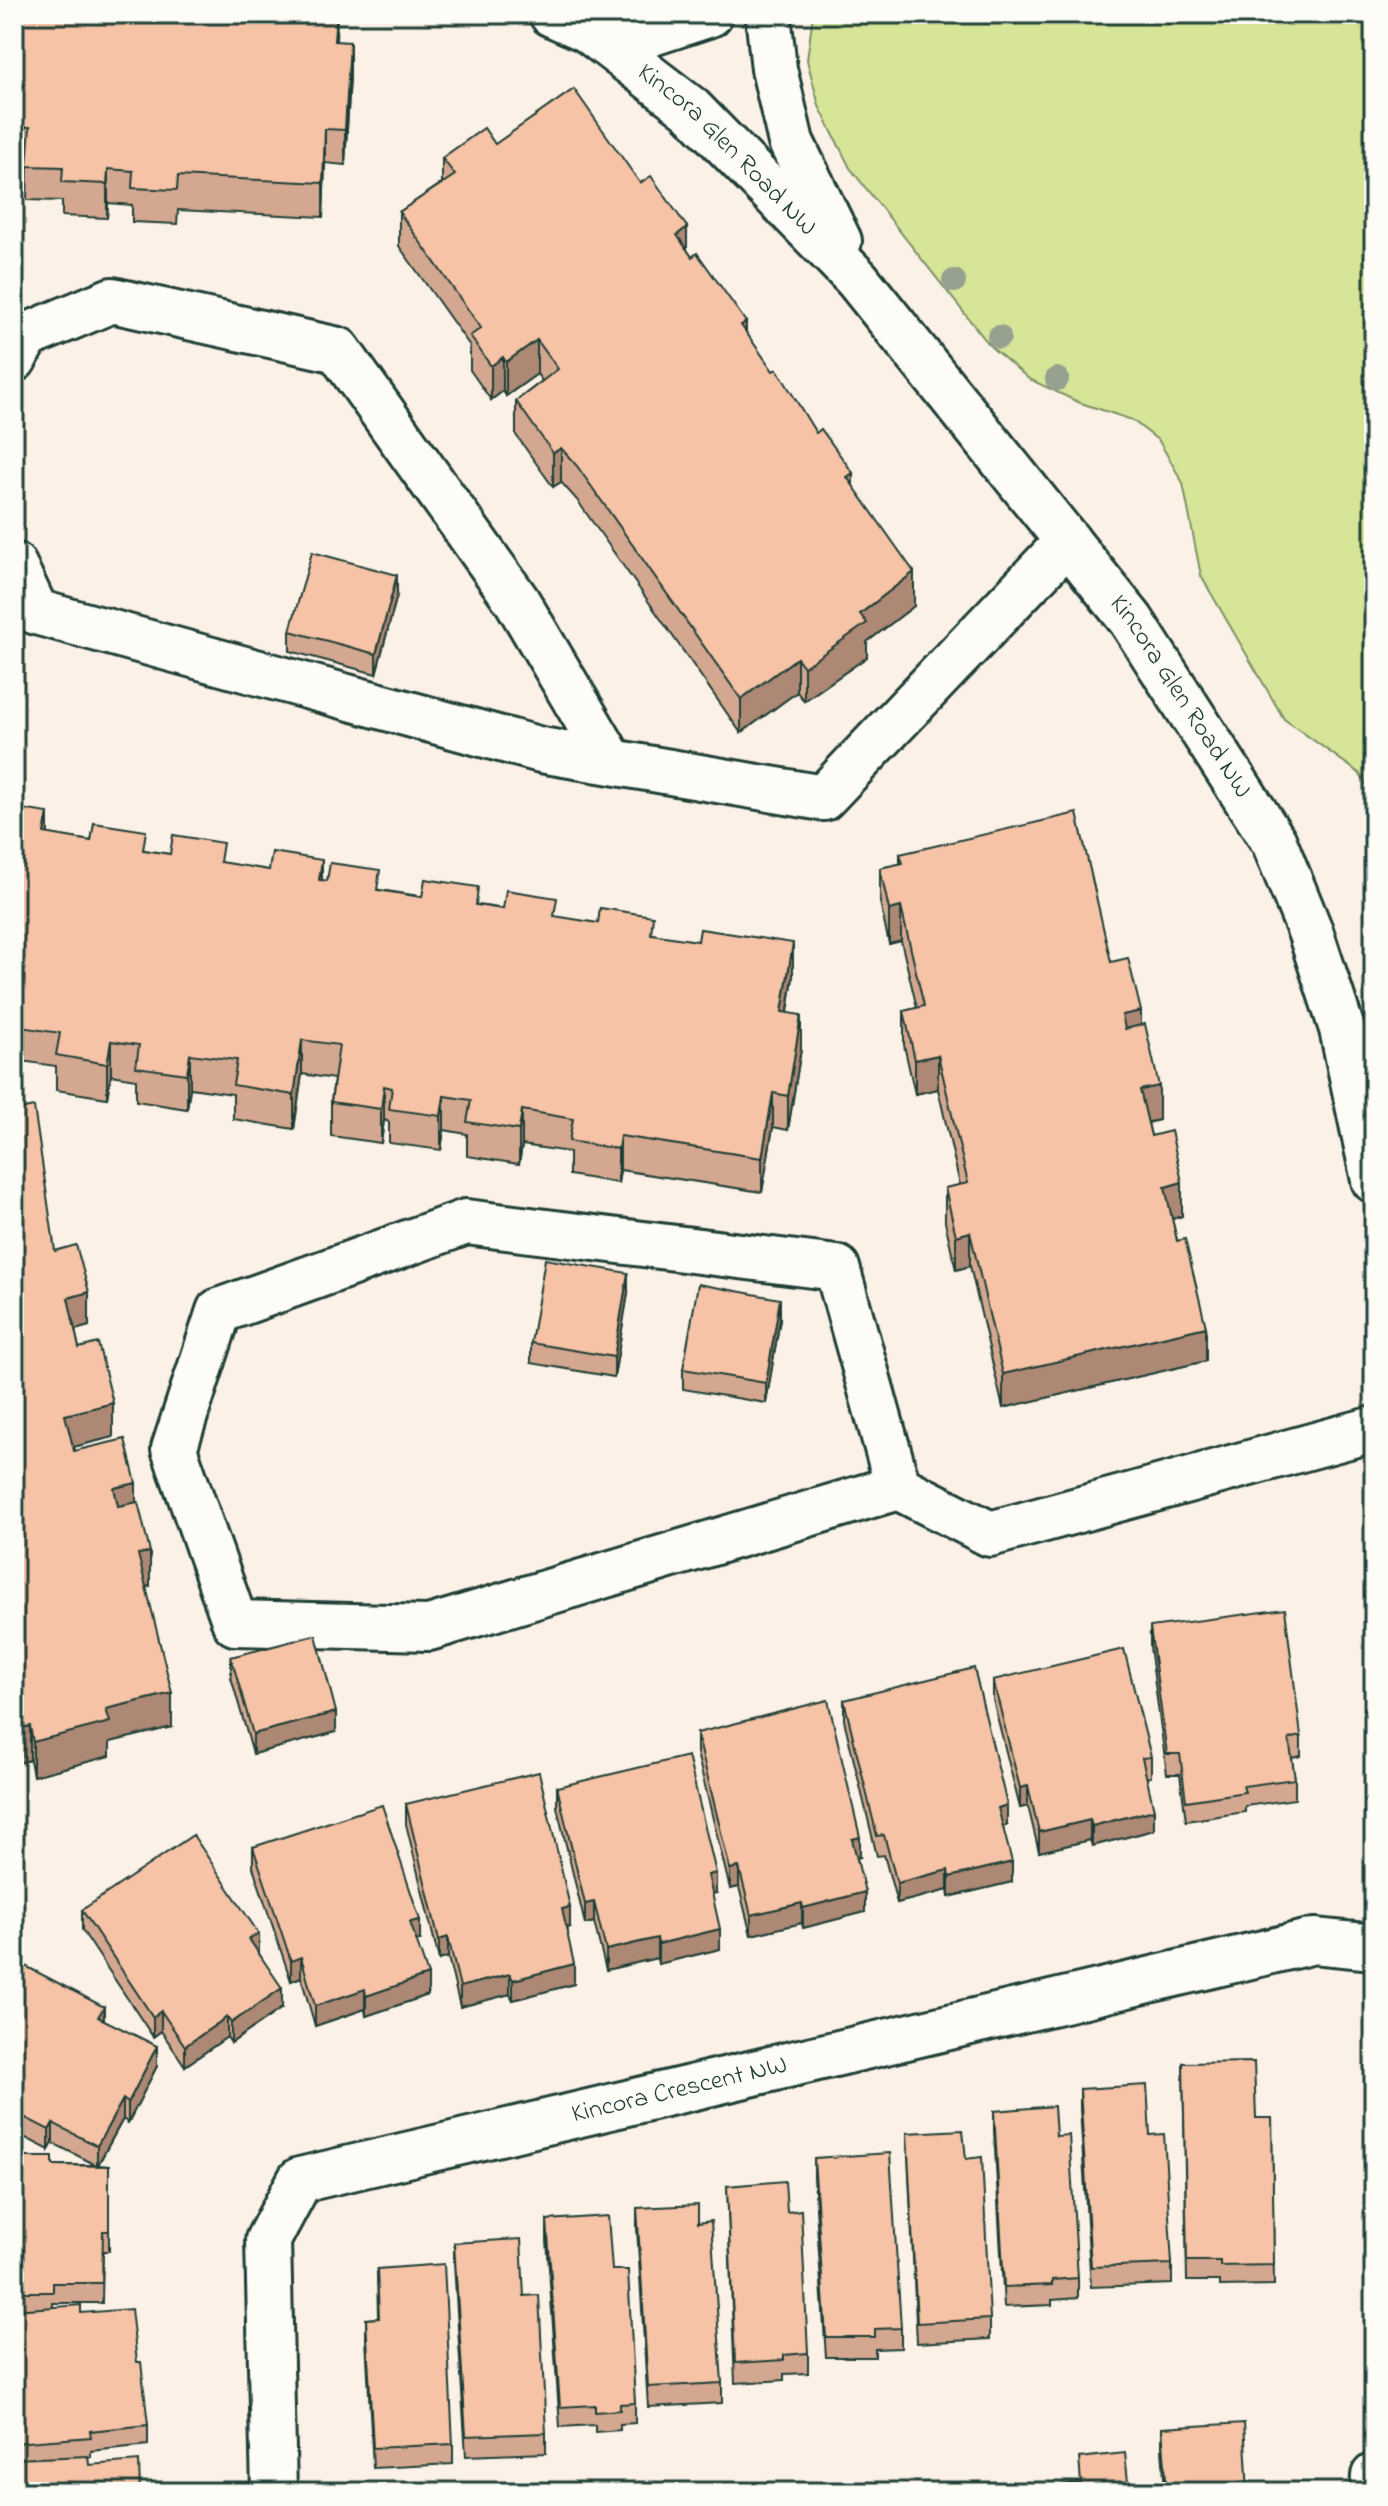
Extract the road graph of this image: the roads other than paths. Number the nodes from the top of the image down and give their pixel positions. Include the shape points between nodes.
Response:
1 (710, 14) edge
2 (768, 14) edge
3 (570, 22) edge
4 (857, 279) junction
5 (14, 359) edge
6 (1068, 541) junction
7 (14, 565) edge
8 (611, 761) junction
9 (1362, 1061) edge
10 (1374, 1180) edge
11 (1374, 1429) edge
12 (898, 1487) junction
13 (1374, 1947) edge
14 (1374, 2476) edge
15 (274, 2492) edge
16 (1373, 2492) edge

1 - 3 street via 646,35
2 - 4 street, Kincora Glen Road NW via 791,142
3 - 4 street, Kincora Glen Road NW via 691,109
4 - 6 street, Kincora Glen Road NW
5 - 8 street via 26,336 112,300 338,350 517,601
6 - 8 street via 823,798
6 - 9 street, Kincora Glen Road NW via 1131,620 1274,842
7 - 8 street via 36,612 541,750
9 - 10 street, Kincora Glen Road NW
11 - 12 street via 990,1534
12 - 12 street via 837,1268 466,1222 219,1311 174,1449 235,1623 429,1628
13 - 15 street, Kincora Crescent NW via 1314,1941 300,2180 268,2240
14 - 16 street

